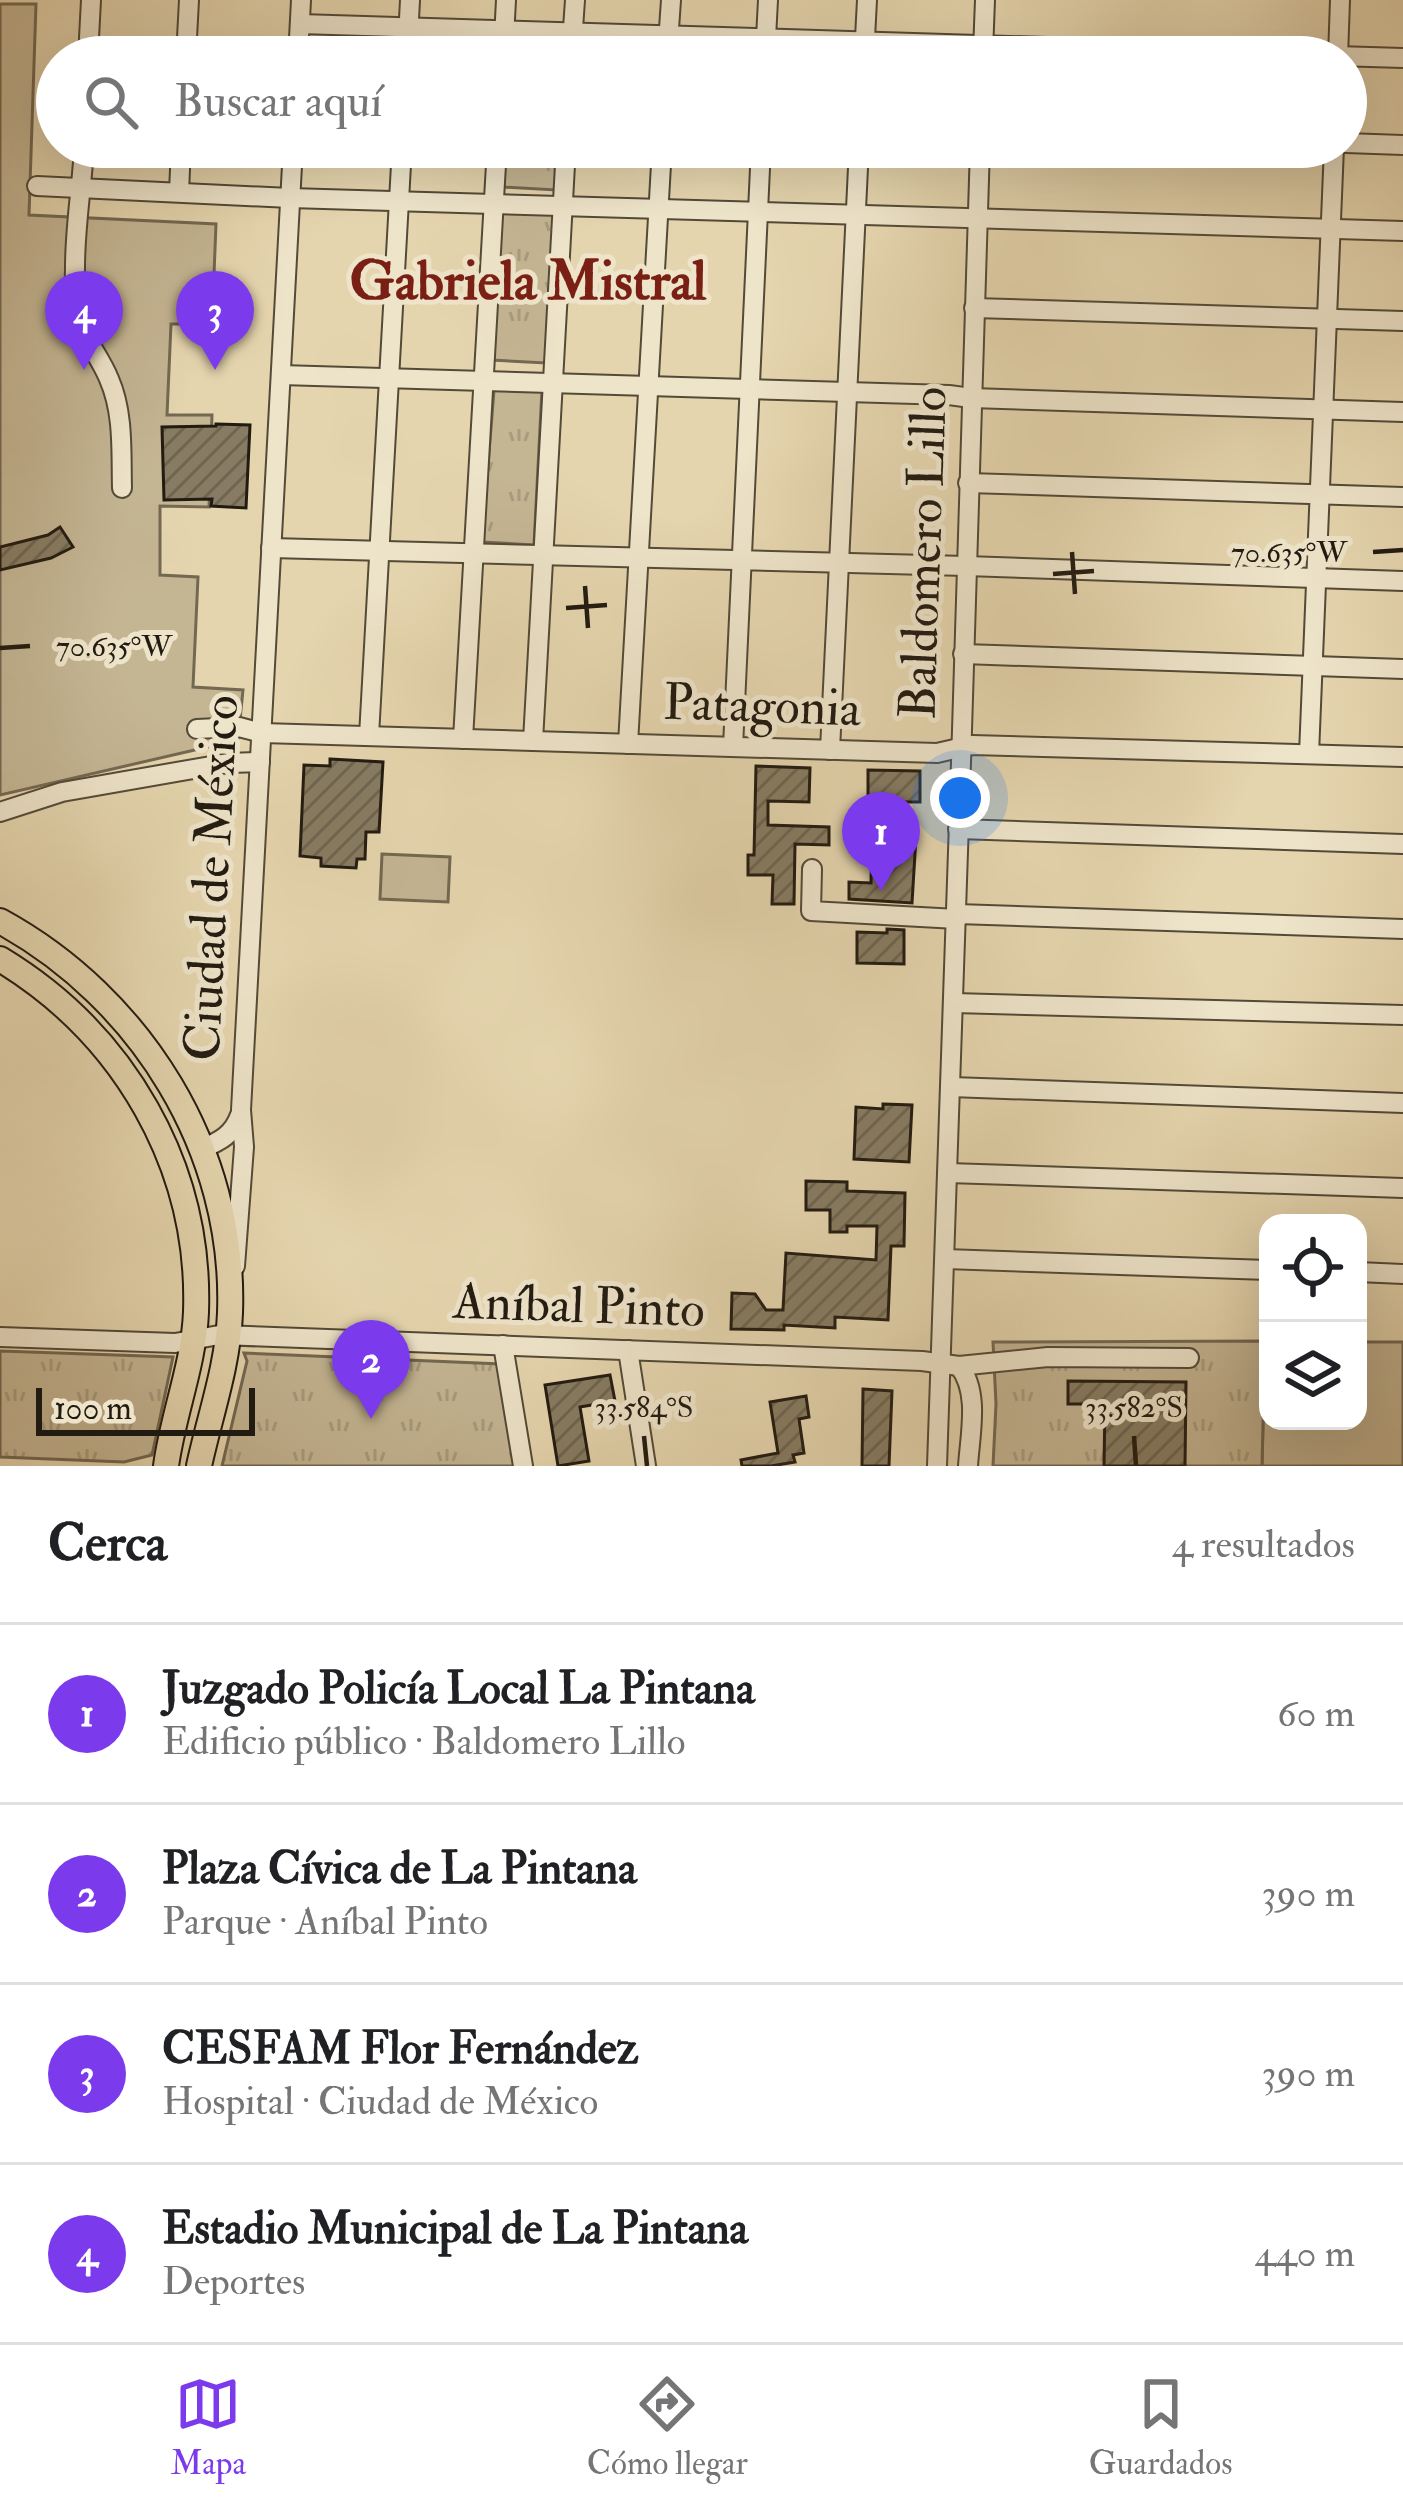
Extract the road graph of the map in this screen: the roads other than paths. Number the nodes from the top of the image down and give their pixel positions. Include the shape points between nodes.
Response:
1 (91, 0) edge
2 (189, 0) edge
3 (301, 0) edge
4 (410, 0) edge
5 (506, 0) edge
6 (574, 0) edge
7 (671, 0) edge
8 (768, 0) edge
9 (867, 0) edge
10 (985, 0) edge
11 (1340, 0) edge
12 (300, 24) junction
13 (409, 27) junction
14 (504, 30) junction
15 (573, 32) junction
16 (669, 35) junction
17 (89, 36) edge
18 (187, 36) edge
19 (299, 36) edge
20 (408, 36) edge
21 (504, 36) edge
22 (573, 36) edge
23 (677, 36) edge
24 (766, 36) edge
25 (865, 36) edge
26 (984, 36) edge
27 (1339, 36) edge
28 (1367, 57) edge
29 (1403, 58) edge
30 (1367, 144) edge
31 (1403, 145) edge
32 (83, 168) edge
33 (181, 168) edge
34 (292, 168) edge
35 (401, 168) edge
36 (496, 168) edge
37 (565, 168) edge
38 (661, 168) edge
39 (760, 168) edge
40 (859, 168) edge
41 (979, 168) edge
42 (1333, 168) edge
43 (37, 186) dead end
44 (82, 187) junction
45 (179, 192) junction
46 (290, 198) junction
47 (399, 200) junction
48 (494, 203) junction
49 (563, 206) junction
50 (659, 209) junction
51 (758, 212) junction
52 (856, 215) junction
53 (978, 219) junction
54 (1330, 229) junction
55 (1403, 231) edge
56 (974, 308) junction
57 (1327, 319) junction
58 (1403, 321) edge
59 (281, 375) junction
60 (389, 379) junction
61 (484, 381) junction
62 (553, 383) junction
63 (648, 386) junction
64 (750, 389) junction
65 (848, 392) junction
66 (971, 398) junction
67 (1323, 410) junction
68 (1403, 412) edge
69 (968, 483) junction
70 (122, 488) dead end
71 (1319, 494) junction
72 (1403, 497) edge
73 (272, 548) junction
74 (380, 551) junction
75 (474, 554) junction
76 (543, 556) junction
77 (638, 559) junction
78 (742, 562) junction
79 (839, 564) junction
80 (966, 566) junction
81 (1316, 578) junction
82 (1403, 581) edge
83 (963, 654) junction
84 (1312, 666) junction
85 (1403, 669) edge
86 (197, 729) dead end
87 (262, 733) junction
88 (369, 736) junction
89 (463, 739) junction
90 (533, 741) junction
91 (628, 744) junction
92 (733, 747) junction
93 (959, 748) junction
94 (830, 750) junction
95 (1309, 754) junction
96 (1403, 757) edge
97 (260, 762) junction
98 (0, 812) edge
99 (958, 829) junction
100 (1403, 844) edge
101 (812, 869) dead end
102 (957, 916) junction
103 (0, 921) edge
104 (1403, 929) edge
105 (0, 958) edge
106 (954, 1003) junction
107 (1403, 1015) edge
108 (951, 1087) junction
109 (1403, 1102) edge
110 (241, 1110) junction
111 (202, 1149) junction
112 (176, 1172) junction
113 (948, 1173) junction
114 (1403, 1188) edge
115 (945, 1259) junction
116 (1259, 1270) edge
117 (1367, 1272) edge
118 (1403, 1274) edge
119 (230, 1288) junction
120 (229, 1335) junction
121 (0, 1336) edge
122 (193, 1338) junction
123 (502, 1345) junction
124 (628, 1350) junction
125 (1189, 1358) dead end
126 (950, 1364) junction
127 (166, 1466) edge
128 (199, 1466) edge
129 (523, 1466) edge
130 (646, 1466) edge
131 (937, 1466) edge
132 (968, 1466) edge

1 - 17 street
2 - 18 street
3 - 12 street
4 - 13 street
5 - 14 street
6 - 15 street
7 - 16 street
8 - 24 street
9 - 25 street
10 - 26 street
11 - 27 street
12 - 13 street
12 - 19 street
13 - 14 street
13 - 20 street
14 - 15 street
14 - 21 street
15 - 16 street
15 - 22 street
16 - 23 street
28 - 29 street
30 - 31 street
32 - 44 street
33 - 45 street
34 - 46 street, Ciudad de México
35 - 47 street
36 - 48 street
37 - 49 street
38 - 50 street
39 - 51 street
40 - 52 street
41 - 53 street, Baldomero Lillo
42 - 54 street
43 - 44 street
44 - 45 street
44 - 70 street via 76,311 116,398
45 - 46 street
46 - 47 street
46 - 59 street, Ciudad de México
47 - 48 street
47 - 60 street
48 - 49 street
48 - 61 street
49 - 50 street
49 - 62 street
50 - 51 street
50 - 63 street
51 - 52 street
51 - 64 street
52 - 53 street
52 - 65 street
53 - 54 street
53 - 56 street, Baldomero Lillo
54 - 55 street
54 - 57 street
56 - 57 street
56 - 66 street, Baldomero Lillo
57 - 58 street
57 - 67 street
59 - 60 street
59 - 73 street, Ciudad de México
60 - 61 street
60 - 74 street
61 - 62 street
61 - 75 street
62 - 63 street
62 - 76 street
63 - 64 street
63 - 77 street
64 - 65 street
64 - 78 street
65 - 66 street
65 - 79 street
66 - 67 street
66 - 69 street, Baldomero Lillo
67 - 68 street
67 - 71 street
69 - 71 street
69 - 80 street, Baldomero Lillo
71 - 72 street
71 - 81 street
73 - 74 street
73 - 87 street, Ciudad de México
74 - 75 street
74 - 88 street
75 - 76 street
75 - 89 street
76 - 77 street
76 - 90 street
77 - 78 street
77 - 91 street
78 - 79 street
78 - 92 street
79 - 80 street
79 - 94 street
80 - 81 street
80 - 83 street, Baldomero Lillo
81 - 82 street
81 - 84 street
83 - 84 street
83 - 93 street, Baldomero Lillo
84 - 85 street
84 - 95 street
86 - 87 street, Patagonia
87 - 88 street, Patagonia
87 - 97 street, Ciudad de México
88 - 89 street, Patagonia
89 - 90 street, Patagonia
90 - 91 street, Patagonia
91 - 92 street, Patagonia
92 - 94 street, Patagonia
93 - 94 street, Patagonia
93 - 95 street, Patagonia
93 - 99 street, Baldomero Lillo
95 - 96 street, Patagonia
97 - 98 street via 62,792
97 - 110 street, Ciudad de México
99 - 100 street
99 - 102 street, Baldomero Lillo
101 - 102 street via 812,911
102 - 104 street
102 - 106 street, Baldomero Lillo
103 - 111 main road via 59,958 127,1022
105 - 112 main road via 98,1038 142,1100
106 - 107 street
106 - 108 street, Baldomero Lillo
108 - 109 street
108 - 113 street, Baldomero Lillo
110 - 111 street, Ciudad de México via 226,1137
110 - 119 street, Ciudad de México
111 - 112 main road
111 - 119 main road
112 - 122 main road via 194,1262
113 - 114 street
113 - 115 street, Baldomero Lillo
115 - 116 street
115 - 126 street, Baldomero Lillo
117 - 118 street
119 - 120 main road
120 - 122 street, Aníbal Pinto
120 - 123 street, Aníbal Pinto
120 - 128 main road
121 - 122 street, Aníbal Pinto
122 - 127 main road
123 - 124 street, Aníbal Pinto
123 - 129 street
124 - 126 street, Aníbal Pinto
124 - 130 street
125 - 126 street, Aníbal Pinto
126 - 131 street, Baldomero Lillo
126 - 132 street via 968,1377

